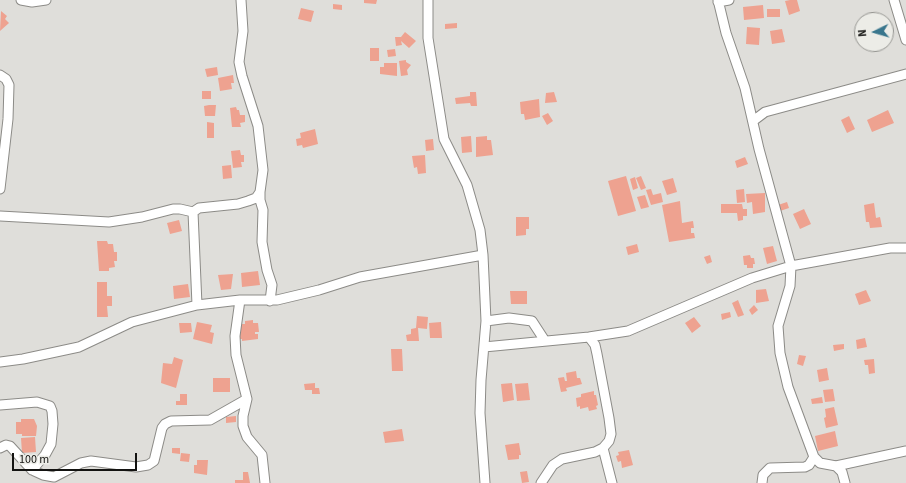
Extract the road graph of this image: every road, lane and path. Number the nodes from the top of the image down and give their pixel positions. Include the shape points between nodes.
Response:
1 (21, 0) edge
2 (46, 0) edge
3 (241, 0) edge
4 (428, 0) edge
5 (729, 0) edge
6 (894, 0) edge
7 (718, 1) edge
8 (906, 40) edge
9 (906, 74) edge
10 (0, 75) edge
11 (750, 106) junction
12 (765, 112) junction
13 (753, 121) junction
14 (0, 189) edge
15 (260, 192) junction
16 (193, 212) junction
17 (0, 216) edge
18 (906, 248) edge
19 (483, 255) junction
20 (792, 266) junction
21 (240, 300) junction
22 (270, 301) junction
23 (197, 305) junction
24 (486, 321) junction
25 (589, 337) junction
26 (545, 341) junction
27 (484, 347) junction
28 (0, 362) edge
29 (247, 399) junction
30 (0, 405) edge
31 (0, 448) edge
32 (603, 448) junction
33 (906, 451) edge
34 (814, 458) junction
35 (836, 466) junction
36 (32, 470) junction
37 (265, 483) edge
38 (485, 483) edge
39 (541, 483) edge
40 (612, 483) edge
41 (762, 483) edge
42 (845, 483) edge

1 - 2 street
3 - 15 street via 243,31 239,62 258,126 263,170
4 - 19 street via 428,38 444,139 467,185 480,230
5 - 7 street
6 - 8 street
7 - 11 street
9 - 12 street
10 - 14 street via 6,79 8,85 8,119
11 - 12 street
11 - 13 street
12 - 13 street
13 - 20 street
15 - 16 street via 256,198 238,204 198,208
15 - 22 street via 263,210 262,242 266,270 272,287
16 - 17 street via 173,209 109,222
16 - 23 street
18 - 20 street via 890,248
19 - 22 street via 360,276 300,296
19 - 24 street
20 - 25 street via 752,278 628,331
20 - 34 street via 790,286 778,326 780,353 788,387
21 - 22 street
21 - 23 street
21 - 29 street via 235,341
23 - 28 street via 132,322 79,347
24 - 26 street via 509,318 532,321
24 - 27 street
25 - 26 street
25 - 32 street via 595,345 612,434
26 - 27 street
27 - 38 street via 480,413
29 - 36 street via 210,420 172,421 165,424 154,461 148,465 91,461 81,463 54,477
29 - 37 street via 243,426 247,437 262,455
30 - 36 street via 37,402 50,406 53,424 51,444
31 - 36 street via 10,446
32 - 39 street via 562,459 553,465
32 - 40 street
33 - 35 street
34 - 35 street via 820,463
34 - 41 street via 805,466 770,468 763,475
35 - 42 street via 842,472

